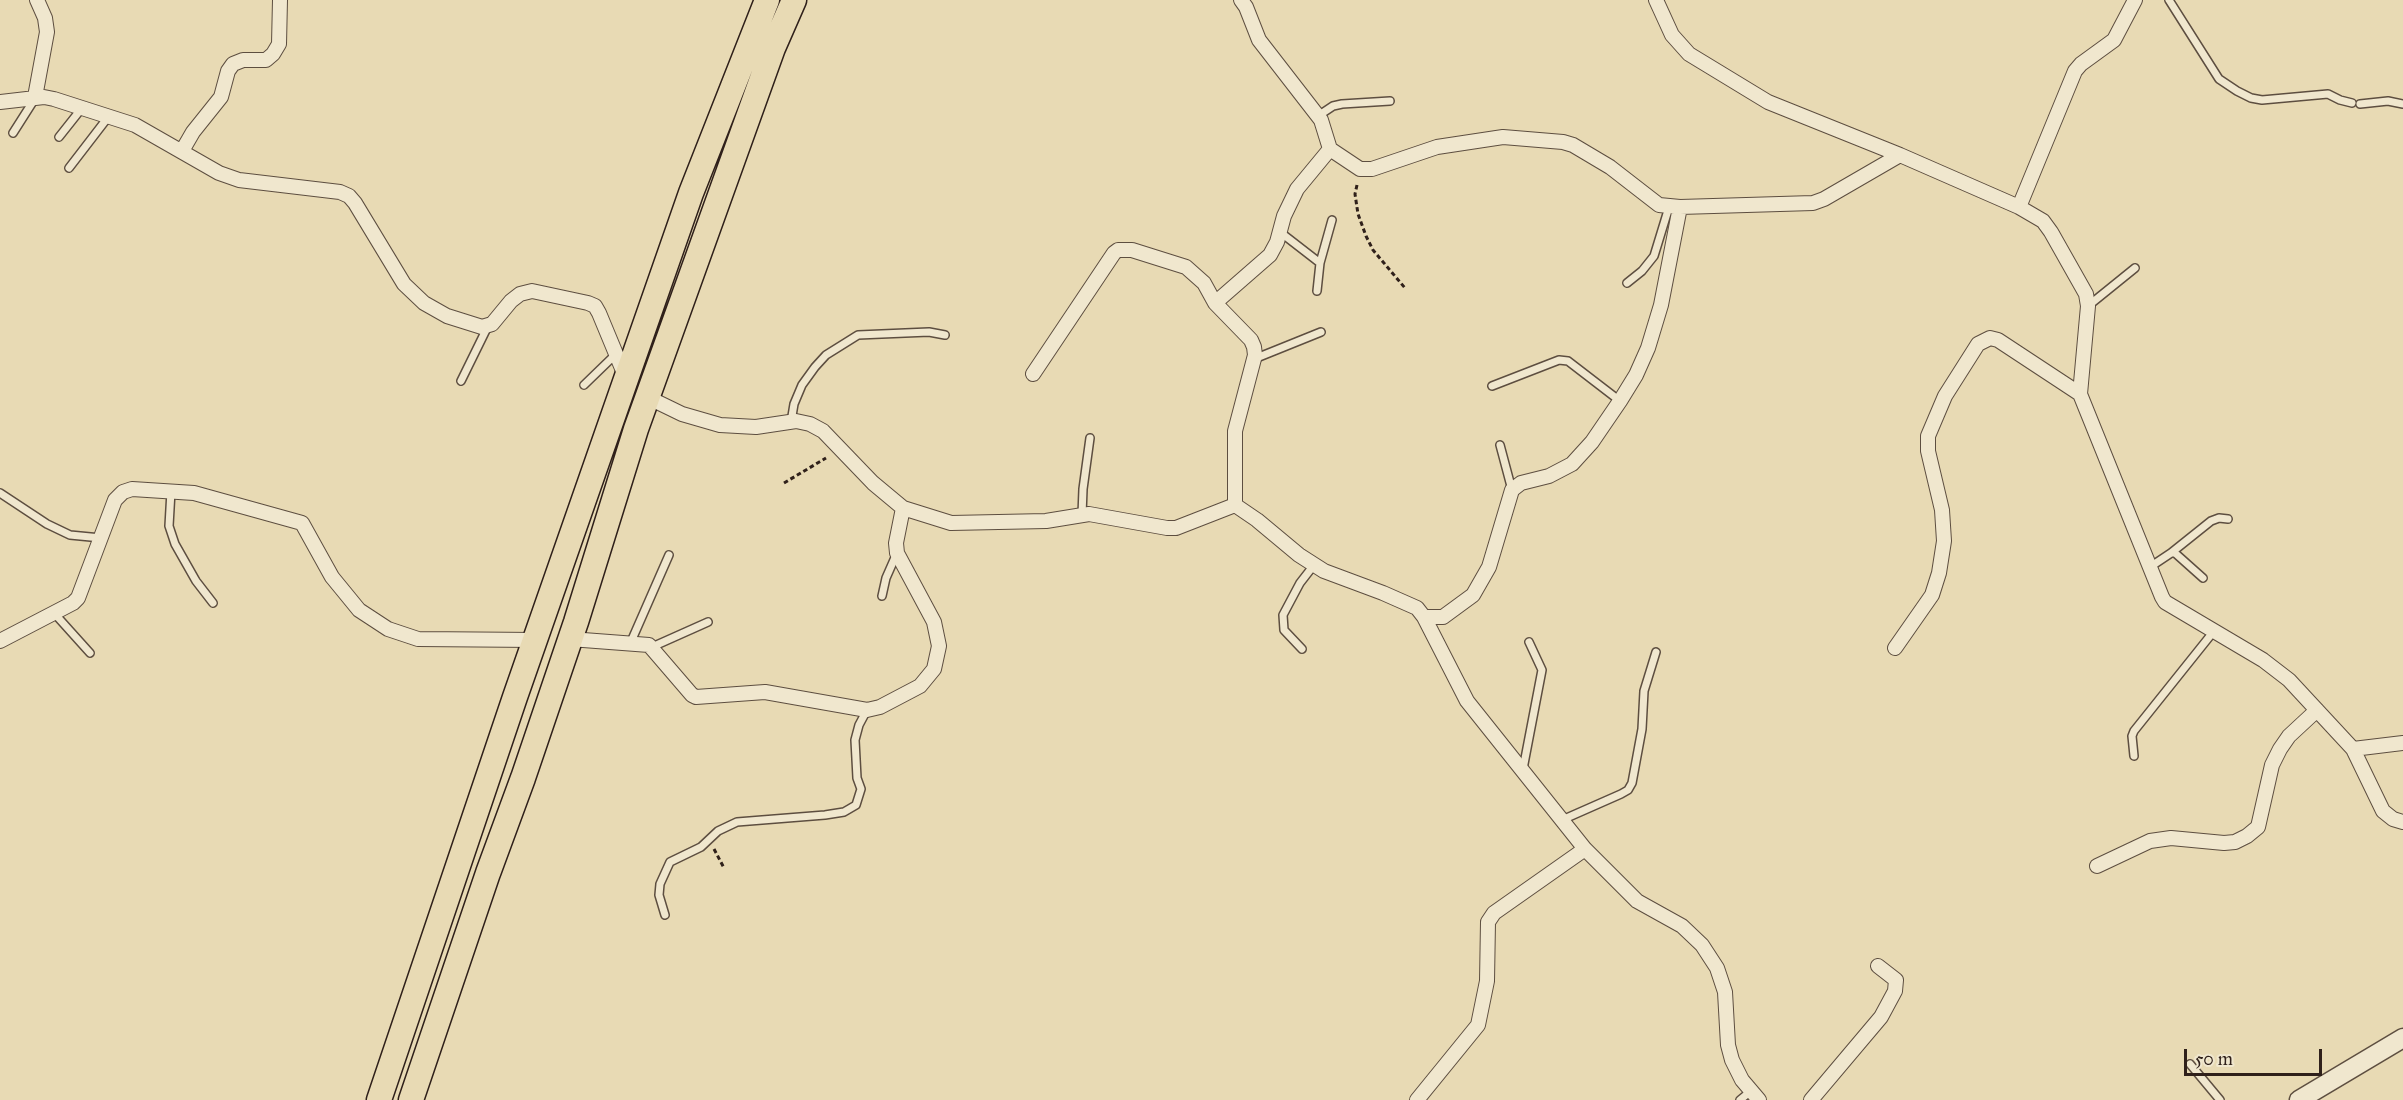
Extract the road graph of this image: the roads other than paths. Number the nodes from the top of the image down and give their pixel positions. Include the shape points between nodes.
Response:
1 (38, 0) edge
2 (280, 0) edge
3 (766, 0) edge
4 (794, 0) edge
5 (1241, 0) edge
6 (1656, 0) edge
7 (2135, 0) edge
8 (2169, 0) edge
9 (35, 98) junction
10 (0, 102) edge
11 (1390, 102) dead end
12 (2403, 104) edge
13 (82, 108) junction
14 (109, 116) junction
15 (1318, 116) junction
16 (13, 133) dead end
17 (59, 136) dead end
18 (1330, 149) junction
19 (182, 152) junction
20 (1900, 155) junction
21 (69, 168) dead end
22 (1675, 207) junction
23 (2019, 207) junction
24 (1332, 220) dead end
25 (1280, 232) junction
26 (1320, 263) junction
27 (2135, 268) dead end
28 (1627, 283) dead end
29 (1317, 291) dead end
30 (1215, 303) junction
31 (2088, 306) junction
32 (488, 326) junction
33 (1321, 332) dead end
34 (945, 335) dead end
35 (616, 354) junction
36 (1253, 360) junction
37 (1033, 374) dead end
38 (627, 378) junction
39 (461, 381) dead end
40 (584, 385) dead end
41 (1492, 386) dead end
42 (2080, 394) junction
43 (647, 397) junction
44 (1620, 401) junction
45 (791, 422) junction
46 (1090, 438) dead end
47 (1500, 445) dead end
48 (1512, 490) junction
49 (171, 492) junction
50 (0, 493) edge
51 (1235, 505) junction
52 (903, 508) junction
53 (1082, 515) junction
54 (2228, 519) dead end
55 (101, 538) junction
56 (897, 553) junction
57 (2171, 553) junction
58 (669, 555) dead end
59 (1314, 565) junction
60 (2150, 567) junction
61 (2203, 578) dead end
62 (882, 596) dead end
63 (213, 603) dead end
64 (54, 613) junction
65 (1424, 617) junction
66 (708, 622) dead end
67 (2214, 631) junction
68 (570, 639) junction
69 (536, 640) junction
70 (0, 641) edge
71 (1529, 642) dead end
72 (630, 644) junction
73 (652, 647) junction
74 (1895, 648) dead end
75 (1302, 649) dead end
76 (1656, 652) dead end
77 (90, 653) dead end
78 (867, 710) junction
79 (2317, 711) junction
80 (2403, 743) edge
81 (2353, 749) junction
82 (2134, 756) dead end
83 (1522, 771) junction
84 (1562, 820) junction
85 (2403, 822) edge
86 (1585, 849) junction
87 (2097, 866) dead end
88 (665, 915) dead end
89 (1878, 966) dead end
90 (2403, 1038) edge
91 (2190, 1064) dead end
92 (1755, 1095) edge
93 (380, 1100) edge
94 (411, 1100) edge
95 (1417, 1100) edge
96 (1740, 1100) edge
97 (1811, 1100) edge
98 (2220, 1100) edge
99 (2299, 1100) edge

1 - 9 street via 47,32
2 - 19 street via 279,44 273,54 266,60 233,64 221,97
3 - 38 highway via 691,193
4 - 43 highway via 773,48
5 - 15 street via 1259,40
6 - 20 street via 1672,35 1689,54 1768,102
7 - 23 street via 2114,40 2075,71
8 - 12 lane via 2219,79 2251,98 2328,94 2356,104
9 - 10 street
9 - 13 street
9 - 16 lane
11 - 15 lane via 1342,104
13 - 14 street
13 - 17 lane
14 - 19 street via 135,125
14 - 21 lane
15 - 18 street
18 - 22 street via 1360,169 1372,169 1437,147 1503,136 1563,142 1610,166 1650,200
18 - 25 street via 1297,189
19 - 32 street via 239,180 349,196 404,284 424,303 447,316
20 - 22 street via 1813,203
20 - 23 street
22 - 28 lane via 1654,256
22 - 44 street via 1658,316 1636,375
23 - 31 street via 2043,221 2051,232 2086,294
24 - 26 lane
25 - 26 lane
25 - 30 street via 1270,255
26 - 29 lane
27 - 31 lane
30 - 36 street via 1251,340
30 - 37 street via 1204,283 1186,267 1132,250 1118,250
31 - 42 street
32 - 35 street via 511,301 532,291 588,303 599,313
32 - 39 lane
33 - 36 lane
34 - 45 lane via 858,335 826,355 815,367 802,385
35 - 38 street
35 - 40 lane
36 - 51 street via 1234,431
38 - 69 highway
41 - 44 lane via 1559,360 1568,361
42 - 60 street
42 - 74 street via 1998,340 1990,338 1978,344 1945,396 1928,436 1944,541 1932,595
43 - 45 street via 682,414 720,424 756,427
43 - 68 highway
44 - 48 street via 1572,464
45 - 52 street via 810,424 823,431
46 - 53 lane
47 - 48 lane
48 - 65 street via 1489,567 1473,595 1443,617
49 - 55 street via 123,492 115,500
49 - 63 lane via 169,526 175,544
49 - 69 street via 194,493 302,523 332,577 359,610 388,629 418,639
50 - 55 lane via 70,535
51 - 53 street via 1176,528 1100,514
51 - 59 street
52 - 53 street via 951,523 1046,521
52 - 56 street
54 - 57 lane via 2211,521
55 - 64 street via 78,598
56 - 62 lane
56 - 78 street via 934,622 939,646 934,669 920,686 880,708
57 - 60 lane
57 - 61 lane
58 - 72 lane
59 - 65 street via 1417,608
59 - 75 lane via 1283,615 1284,630
60 - 67 street via 2165,602
64 - 70 street
64 - 77 lane
65 - 83 street via 1467,701
66 - 73 lane
67 - 79 street via 2289,680
67 - 82 lane via 2134,731
68 - 72 street
68 - 94 highway
69 - 93 highway
71 - 83 lane via 1542,670
72 - 73 street
73 - 78 street via 696,697 765,692
76 - 84 lane via 1644,691 1632,783 1621,794
78 - 88 lane via 855,740 861,789 856,806 825,815 737,822 718,831 701,847 670,862 660,884
79 - 81 street
79 - 87 street via 2280,749 2272,765 2258,827 2247,836 2224,843 2171,838 2150,841
80 - 81 street
81 - 85 street via 2383,811
83 - 84 street
84 - 86 street
86 - 92 street via 1637,901 1682,926 1702,945 1717,968 1725,992 1732,1060
86 - 95 street via 1494,913 1488,922 1487,981 1478,1025
89 - 97 street via 1896,980 1895,991 1881,1017
90 - 99 street
91 - 98 lane
92 - 96 lane

